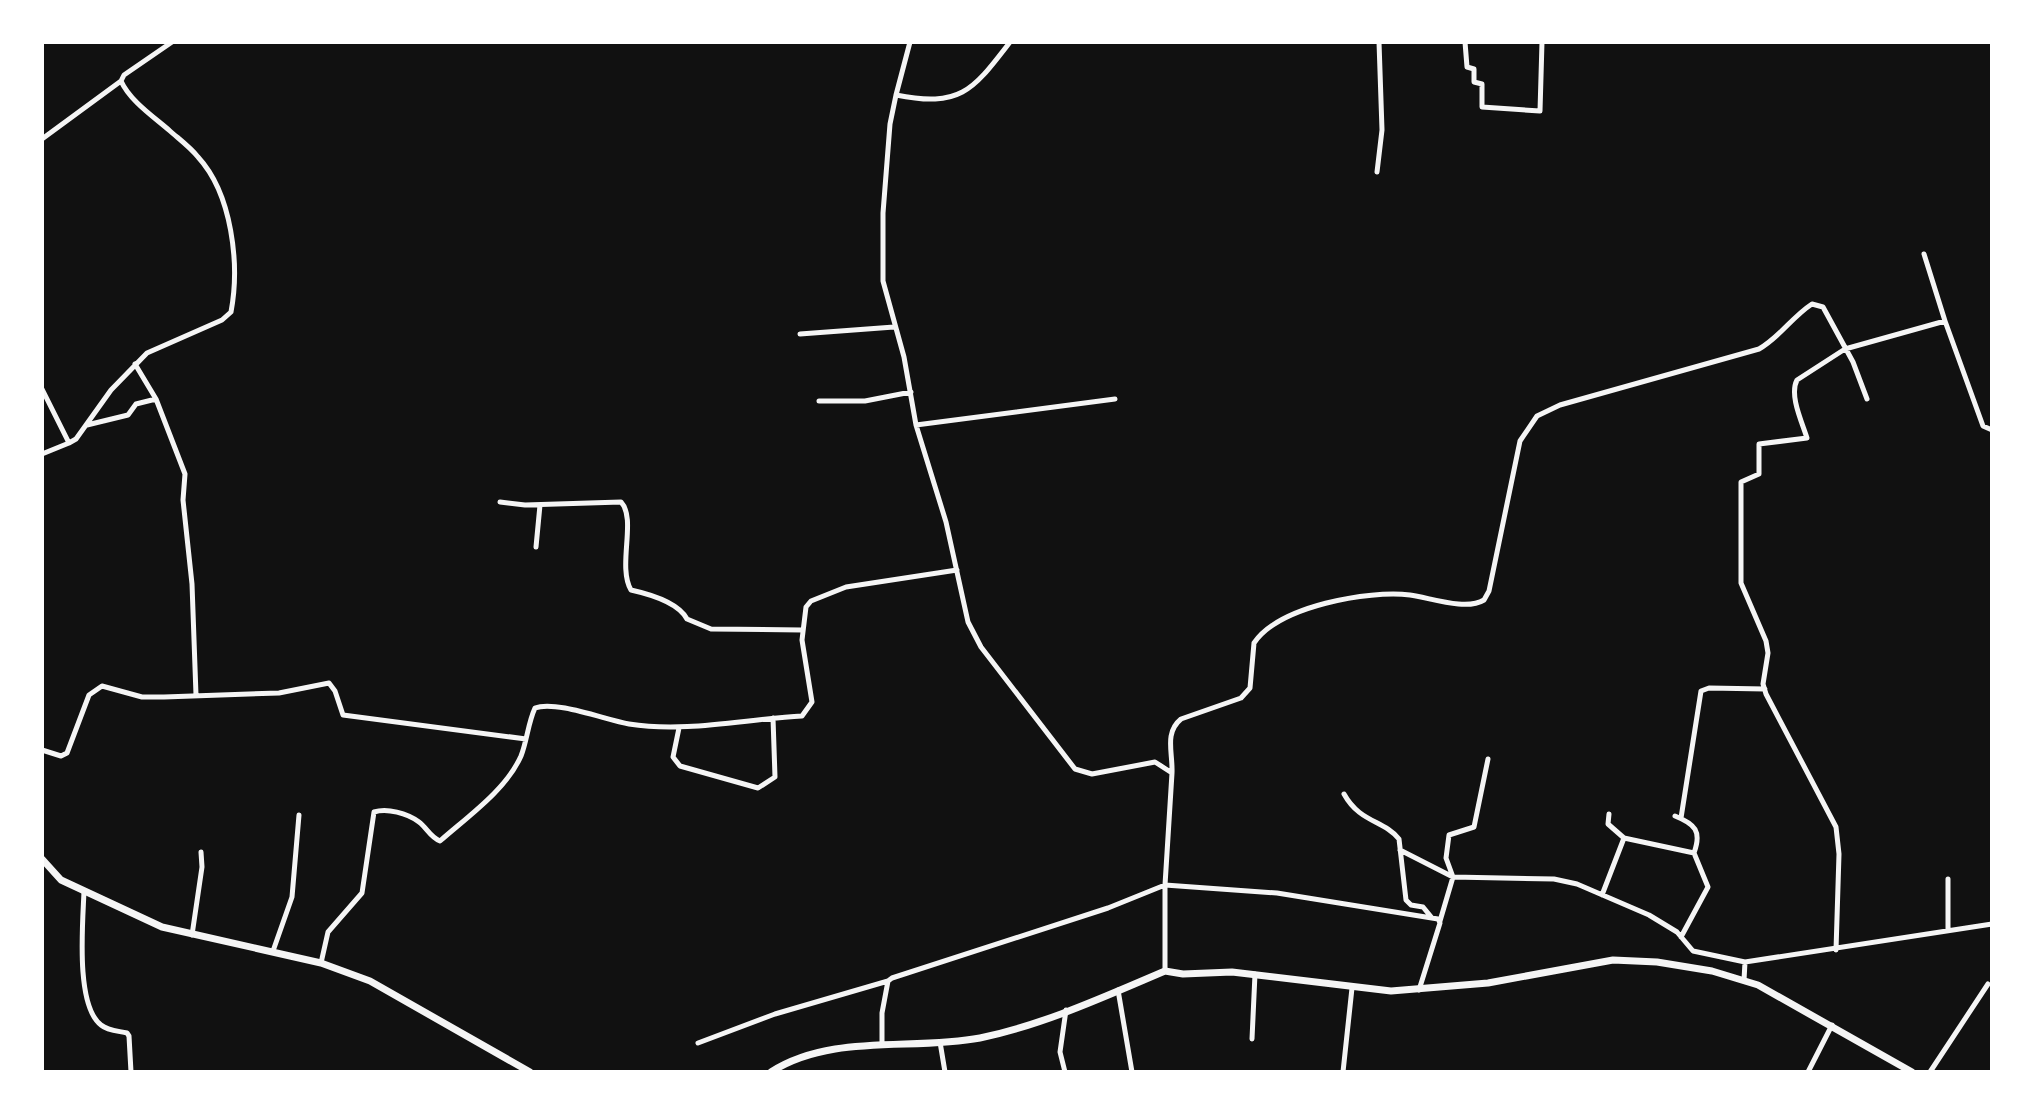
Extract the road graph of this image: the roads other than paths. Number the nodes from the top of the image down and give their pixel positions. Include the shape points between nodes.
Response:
1 (172, 42) edge
2 (910, 42) edge
3 (1010, 42) edge
4 (1380, 42) edge
5 (1465, 42) edge
6 (1542, 42) edge
7 (121, 81) junction
8 (897, 95) junction
9 (42, 139) edge
10 (1377, 172) dead end
11 (1924, 254) dead end
12 (1945, 321) junction
13 (894, 327) junction
14 (800, 334) dead end
15 (1845, 349) junction
16 (135, 364) junction
17 (42, 389) edge
18 (911, 392) junction
19 (156, 399) junction
20 (1115, 399) dead end
21 (1867, 399) dead end
22 (819, 401) dead end
23 (87, 425) junction
24 (916, 425) junction
25 (1992, 430) edge
26 (69, 443) junction
27 (42, 454) edge
28 (500, 502) dead end
29 (540, 505) junction
30 (537, 547) dead end
31 (957, 570) junction
32 (802, 630) junction
33 (1765, 689) junction
34 (196, 695) junction
35 (773, 718) junction
36 (679, 728) junction
37 (526, 738) junction
38 (42, 750) edge
39 (1488, 759) dead end
40 (1172, 773) junction
41 (1344, 794) dead end
42 (1609, 814) dead end
43 (299, 816) dead end
44 (1624, 838) junction
45 (1400, 850) junction
46 (201, 852) dead end
47 (1694, 853) junction
48 (42, 859) edge
49 (1453, 877) junction
50 (1948, 879) dead end
51 (1165, 885) junction
52 (84, 891) junction
53 (1602, 895) junction
54 (1432, 918) junction
55 (1440, 921) junction
56 (1992, 924) edge
57 (1948, 929) junction
58 (192, 935) junction
59 (1681, 937) junction
60 (1836, 950) junction
61 (273, 951) junction
62 (321, 963) junction
63 (1745, 966) junction
64 (1165, 971) junction
65 (1255, 974) junction
66 (1744, 980) junction
67 (887, 981) junction
68 (1988, 984) dead end
69 (1352, 988) junction
70 (1118, 990) junction
71 (1419, 990) junction
72 (1066, 1010) junction
73 (1832, 1025) junction
74 (1252, 1040) dead end
75 (940, 1042) junction
76 (698, 1043) dead end
77 (882, 1045) junction
78 (131, 1072) edge
79 (530, 1072) edge
80 (771, 1072) edge
81 (945, 1072) edge
82 (1065, 1072) edge
83 (1132, 1072) edge
84 (1343, 1072) edge
85 (1808, 1072) edge
86 (1912, 1072) edge
87 (1930, 1072) edge

1 - 7 street
2 - 8 street
3 - 8 street via 968,90 934,101
4 - 10 street via 1382,130
5 - 6 street via 1467,67 1474,69 1474,82 1482,84 1482,107 1540,111
7 - 9 street
7 - 16 street via 206,167 225,211 232,242 231,312 147,353
8 - 13 street via 890,124 881,249
11 - 12 street
12 - 15 street
12 - 25 street via 1983,426
13 - 14 street
13 - 18 street
15 - 21 street
15 - 33 street via 1795,382 1807,438 1759,444 1759,474 1741,482 1741,583 1766,641
15 - 40 street via 1823,307 1812,304 1797,314 1778,338 1759,349 1560,405 1537,416 1520,441 1484,600 1469,604 1395,594 1339,598 1269,627 1254,643 1246,694 1173,725
16 - 19 street
16 - 23 street
17 - 26 street
18 - 22 street via 865,401
18 - 24 street
19 - 23 street via 136,404 128,415
19 - 34 street via 185,474
20 - 24 street
23 - 26 street
24 - 31 street
26 - 27 street
28 - 29 street
29 - 30 street
29 - 32 street via 621,502 628,517 624,550 628,586 662,597 693,623 711,629
31 - 32 street via 827,592 806,607
31 - 40 street via 968,622 981,647 1074,769 1092,774 1155,762
32 - 35 street via 812,702 802,716
33 - 47 street via 1702,691 1678,817 1697,830
33 - 60 street via 1836,827
34 - 37 street via 279,693 329,683 343,715
34 - 38 street via 142,697 102,686 91,693 67,753 61,756
35 - 36 street
35 - 36 street via 775,777 758,788 680,766 673,757
36 - 37 street via 631,724 541,705 532,713
37 - 62 street via 512,770 440,841 405,815 374,812 362,892 328,932
39 - 49 street via 1475,824 1447,839 1446,858
40 - 51 street
41 - 45 street via 1362,817 1395,834
42 - 44 street via 1608,824
43 - 61 street via 292,897
44 - 47 street
44 - 53 street
45 - 49 street
45 - 54 street via 1407,904 1423,907
46 - 58 street
47 - 59 street via 1708,887
48 - 52 street via 61,880
49 - 53 street via 1554,879
49 - 55 street
50 - 57 street
51 - 54 street via 1277,893
51 - 64 street
51 - 67 street
52 - 58 street via 162,927
52 - 78 street via 85,987 99,1025 127,1032
53 - 59 street via 1639,910
54 - 55 street
55 - 71 street
56 - 57 street
57 - 60 street
58 - 61 street
59 - 63 street via 1699,954
60 - 63 street
61 - 62 street
62 - 79 street via 401,997
63 - 66 street
64 - 65 street
64 - 70 street
65 - 69 street
65 - 74 street
66 - 71 street via 1712,971 1613,960 1488,983
66 - 73 street
67 - 76 street via 775,1014
67 - 77 street
68 - 87 street
69 - 71 street
69 - 84 street
70 - 72 street
70 - 83 street
72 - 75 street via 999,1034
72 - 82 street via 1060,1052
73 - 85 street
73 - 86 street
75 - 77 street
75 - 81 street
77 - 80 street via 801,1057

